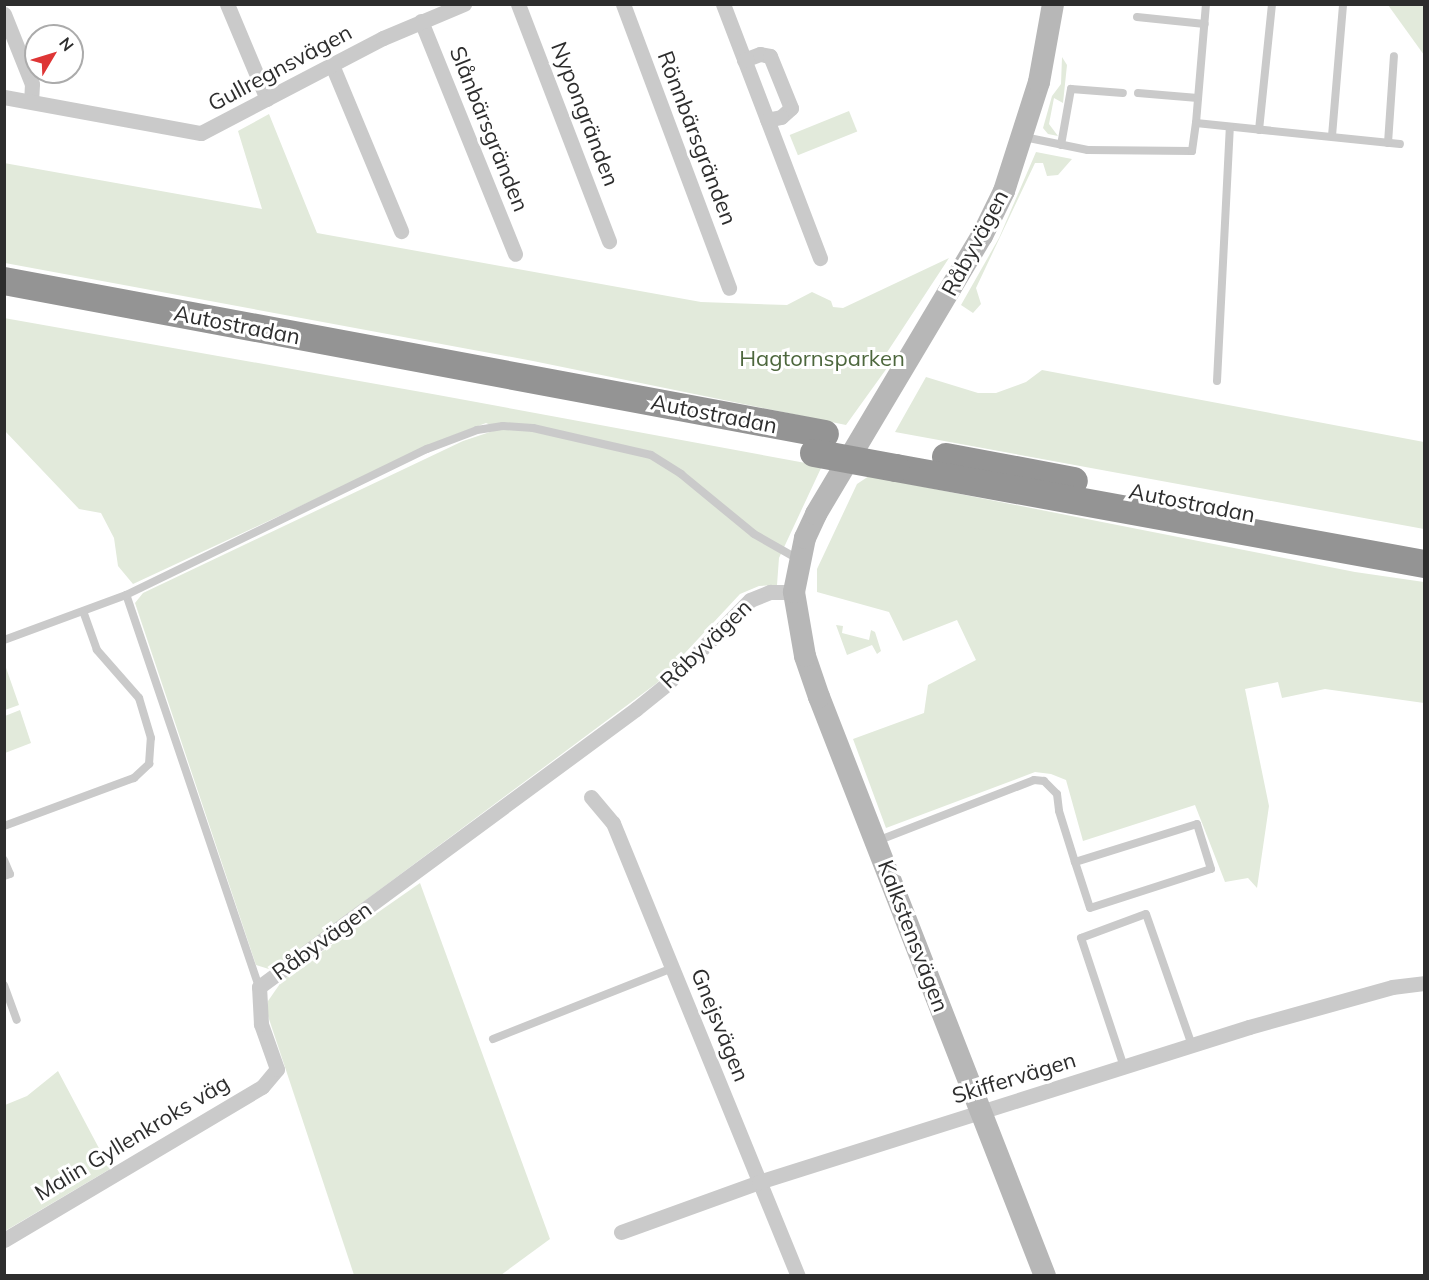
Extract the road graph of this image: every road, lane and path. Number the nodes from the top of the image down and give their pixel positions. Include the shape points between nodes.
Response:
1 (227, 4) edge
2 (464, 4) edge
3 (518, 4) edge
4 (623, 4) edge
5 (723, 4) edge
6 (1053, 4) edge
7 (1206, 4) edge
8 (1272, 4) edge
9 (1343, 4) edge
10 (435, 9) edge
11 (4, 14) edge
12 (1137, 17) dead end
13 (421, 21) junction
14 (1205, 24) junction
15 (1394, 56) dead end
16 (744, 60) junction
17 (332, 65) junction
18 (1123, 93) dead end
19 (1138, 93) dead end
20 (4, 97) edge
21 (1198, 98) junction
22 (267, 99) junction
23 (31, 101) junction
24 (767, 120) junction
25 (1196, 123) junction
26 (1230, 127) junction
27 (1259, 130) junction
28 (1332, 136) junction
29 (1024, 137) junction
30 (1388, 143) junction
31 (1400, 144) dead end
32 (1061, 145) junction
33 (401, 231) dead end
34 (609, 241) dead end
35 (515, 254) dead end
36 (820, 258) dead end
37 (4, 281) edge
38 (729, 288) dead end
39 (4, 301) edge
40 (1217, 381) dead end
41 (820, 444) junction
42 (901, 459) junction
43 (1425, 545) edge
44 (800, 559) junction
45 (1425, 564) edge
46 (794, 592) junction
47 (126, 595) junction
48 (83, 611) junction
49 (4, 640) edge
50 (591, 797) dead end
51 (4, 826) edge
52 (876, 841) junction
53 (4, 860) edge
54 (1075, 862) junction
55 (4, 876) edge
56 (672, 968) junction
57 (1425, 983) edge
58 (4, 985) edge
59 (259, 987) junction
60 (17, 1020) dead end
61 (493, 1039) dead end
62 (1192, 1045) junction
63 (1124, 1067) junction
64 (276, 1069) joint
65 (980, 1112) junction
66 (759, 1182) junction
67 (621, 1232) dead end
68 (4, 1240) edge
69 (798, 1275) edge
70 (1045, 1275) edge

1 - 22 street
2 - 10 street, Gullregnsvägen
3 - 34 street, Nypongränden
4 - 38 street, Rönnbärsgränden
5 - 16 street
6 - 29 street, Råbyvägen via 1042,69
7 - 14 lane
8 - 27 lane
9 - 28 lane
10 - 13 street, Gullregnsvägen
11 - 23 street via 32,84
12 - 14 lane
13 - 17 street, Gullregnsvägen
13 - 35 street, Slånbärsgränden
14 - 21 lane
15 - 30 lane
16 - 24 street
16 - 24 street via 760,54 770,56 791,108 781,117
17 - 22 street, Gullregnsvägen
17 - 33 street
18 - 32 lane via 1071,89
19 - 21 lane
20 - 23 street, Gullregnsvägen
21 - 25 lane
22 - 23 street, Gullregnsvägen via 201,133
24 - 36 street
25 - 26 lane
25 - 32 lane via 1192,151 1145,152
26 - 27 lane
26 - 40 lane
27 - 28 lane
28 - 30 lane
29 - 32 lane
29 - 44 street, Råbyvägen via 982,236 816,514
30 - 31 lane
37 - 41 highway, Autostradan
39 - 41 highway, Autostradan
41 - 42 highway, Autostradan
42 - 43 highway, Autostradan
42 - 45 highway, Autostradan
44 - 46 street, Råbyvägen
44 - 47 lane via 754,534 681,474 651,455 566,434 503,426 477,430 427,449
46 - 52 street, Kalkstensvägen via 805,656
46 - 59 street, Råbyvägen via 770,591 750,600 667,684 636,709
47 - 48 lane
47 - 59 lane
48 - 49 lane
48 - 51 lane via 97,650 139,698 151,738 149,764 125,782
50 - 56 street, Gnejsvägen via 613,823
52 - 54 lane via 1034,780 1044,781 1057,794
52 - 65 street, Kalkstensvägen
53 - 55 lane via 10,874
54 - 54 lane via 1090,908 1211,869 1197,824
56 - 61 lane
56 - 66 street, Gnejsvägen
57 - 62 street, Skiffervägen via 1392,987
58 - 60 lane
59 - 64 street, Råbyvägen via 261,1024
62 - 63 street, Skiffervägen
62 - 63 lane via 1146,914 1081,938
63 - 65 street, Skiffervägen
64 - 68 street, Malin Gyllenkroks väg via 262,1087
65 - 66 street, Skiffervägen
65 - 70 street, Kalkstensvägen
66 - 67 street, Skiffervägen
66 - 69 street, Gnejsvägen

